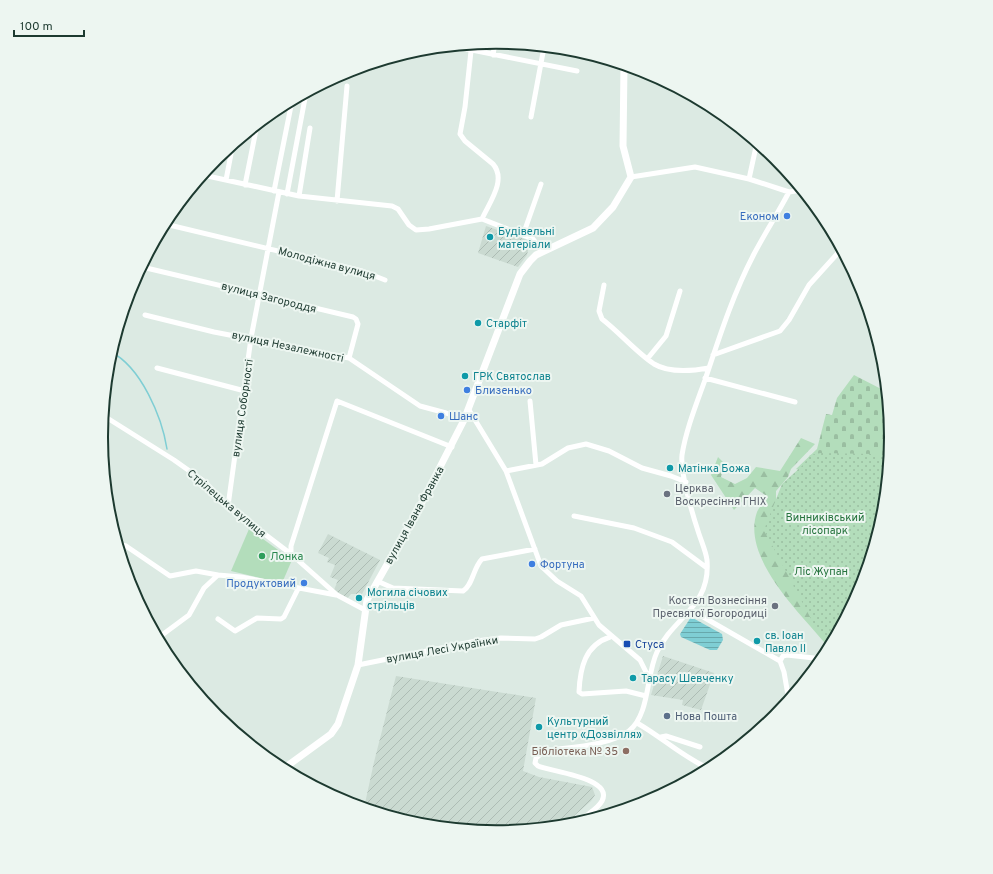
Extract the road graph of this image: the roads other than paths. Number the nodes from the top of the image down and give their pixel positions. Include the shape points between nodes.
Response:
1 (494, 49) edge
2 (468, 50) edge
3 (471, 51) junction
4 (543, 52) edge
5 (493, 55) junction
6 (540, 64) junction
7 (577, 71) dead end
8 (624, 71) edge
9 (346, 86) dead end
10 (305, 100) edge
11 (291, 108) edge
12 (531, 117) dead end
13 (310, 128) dead end
14 (254, 134) edge
15 (756, 148) edge
16 (232, 154) edge
17 (209, 176) edge
18 (631, 177) junction
19 (749, 179) junction
20 (226, 180) junction
21 (541, 184) dead end
22 (245, 185) junction
23 (796, 191) edge
24 (276, 192) junction
25 (789, 192) junction
26 (288, 194) junction
27 (299, 196) junction
28 (337, 201) junction
29 (482, 219) junction
30 (171, 225) edge
31 (523, 235) junction
32 (270, 247) junction
33 (543, 252) junction
34 (838, 252) edge
35 (148, 268) edge
36 (385, 280) dead end
37 (604, 285) dead end
38 (680, 291) dead end
39 (260, 294) junction
40 (145, 314) dead end
41 (251, 338) junction
42 (713, 355) junction
43 (348, 358) junction
44 (648, 358) junction
45 (157, 368) dead end
46 (709, 368) junction
47 (705, 378) junction
48 (245, 391) junction
49 (530, 401) dead end
50 (795, 402) dead end
51 (469, 410) junction
52 (109, 419) edge
53 (464, 420) junction
54 (452, 447) junction
55 (536, 465) junction
56 (506, 471) junction
57 (686, 482) junction
58 (228, 506) junction
59 (574, 516) dead end
60 (124, 546) edge
61 (535, 549) junction
62 (291, 554) junction
63 (707, 568) junction
64 (218, 575) junction
65 (377, 581) junction
66 (298, 589) junction
67 (337, 595) junction
68 (365, 610) junction
69 (691, 610) junction
70 (594, 618) junction
71 (218, 619) dead end
72 (162, 635) edge
73 (610, 637) junction
74 (815, 658) edge
75 (780, 661) junction
76 (358, 665) junction
77 (648, 676) junction
78 (788, 693) edge
79 (646, 696) junction
80 (637, 723) junction
81 (661, 737) junction
82 (700, 747) dead end
83 (289, 765) edge
84 (703, 765) edge
85 (589, 814) edge

1 - 5 street
2 - 3 street
3 - 5 street
3 - 29 street via 460,134 497,168 499,178
4 - 6 street
5 - 6 street
6 - 7 street
6 - 12 street
8 - 18 street via 623,146
9 - 28 street
10 - 26 street
11 - 24 street, вулиця Соборності
13 - 27 street
14 - 22 street
15 - 19 street
16 - 20 street
17 - 20 street
18 - 19 street via 695,167
18 - 33 street, вулиця Івана Франка via 613,207 593,228
19 - 25 street
20 - 22 street
21 - 31 street
22 - 24 street
23 - 25 street
24 - 26 street
24 - 32 street, вулиця Соборності
25 - 42 street via 753,255
26 - 27 street
27 - 28 street
28 - 29 street via 392,206 398,209 409,225 416,230
29 - 31 street
30 - 32 street, Молодіжна вулиця
31 - 33 street via 533,239
32 - 36 street, Молодіжна вулиця via 362,271
32 - 39 street, вулиця Соборності
33 - 51 street, вулиця Івана Франка via 530,261 520,274
34 - 42 street via 808,285 780,331
35 - 39 street, вулиця Загороддя
37 - 44 street via 599,311 602,319
38 - 44 street via 666,336
39 - 41 street, вулиця Соборності
39 - 43 street, вулиця Загороддя via 356,319 357,330
40 - 41 street, вулиця Незалежності via 214,332
41 - 43 street, вулиця Незалежності
41 - 48 street, вулиця Соборності
42 - 46 street
43 - 53 street, вулиця Незалежності via 420,406
44 - 46 street via 653,363 669,369
45 - 48 street
46 - 47 street
47 - 50 street
47 - 57 street via 682,457
48 - 58 street, вулиця Соборності
49 - 55 street
51 - 53 street, вулиця Івана Франка
51 - 56 street
52 - 58 street, Стрілецька вулиця via 205,482
53 - 54 street, вулиця Івана Франка
54 - 62 street via 345,403 335,403 291,546
54 - 65 street, вулиця Івана Франка
55 - 56 street
55 - 57 street via 568,448 586,444 609,451 642,468
56 - 61 street
57 - 63 street via 692,513 707,559
58 - 62 street, Стрілецька вулиця
59 - 63 street via 634,528 672,542
60 - 64 street via 170,576 196,571
61 - 65 street via 482,559 463,591 393,588
61 - 70 street via 541,566 580,596
62 - 67 street, Стрілецька вулиця
63 - 69 street via 705,586
64 - 66 street
64 - 72 street via 204,588 189,615
65 - 68 street, вулиця Івана Франка
66 - 67 street
66 - 71 street via 281,619 256,618 236,631
67 - 68 street, Стрілецька вулиця
68 - 76 street, вулиця Івана Франка
69 - 75 street
69 - 77 street via 660,646
70 - 73 street
70 - 76 street, вулиця Лесі Українки via 561,625 535,639 501,638 476,641
73 - 77 street via 640,660
73 - 79 street via 594,645 588,652 579,692 582,694 626,691
74 - 75 street via 787,655
75 - 78 street
76 - 83 street, вулиця Івана Франка via 338,724 331,734
77 - 79 street
79 - 80 street
80 - 81 street
80 - 85 street via 616,738 544,752 536,758 535,763 538,766 600,786 604,794 601,803
81 - 82 street via 666,736
81 - 84 street via 683,756

